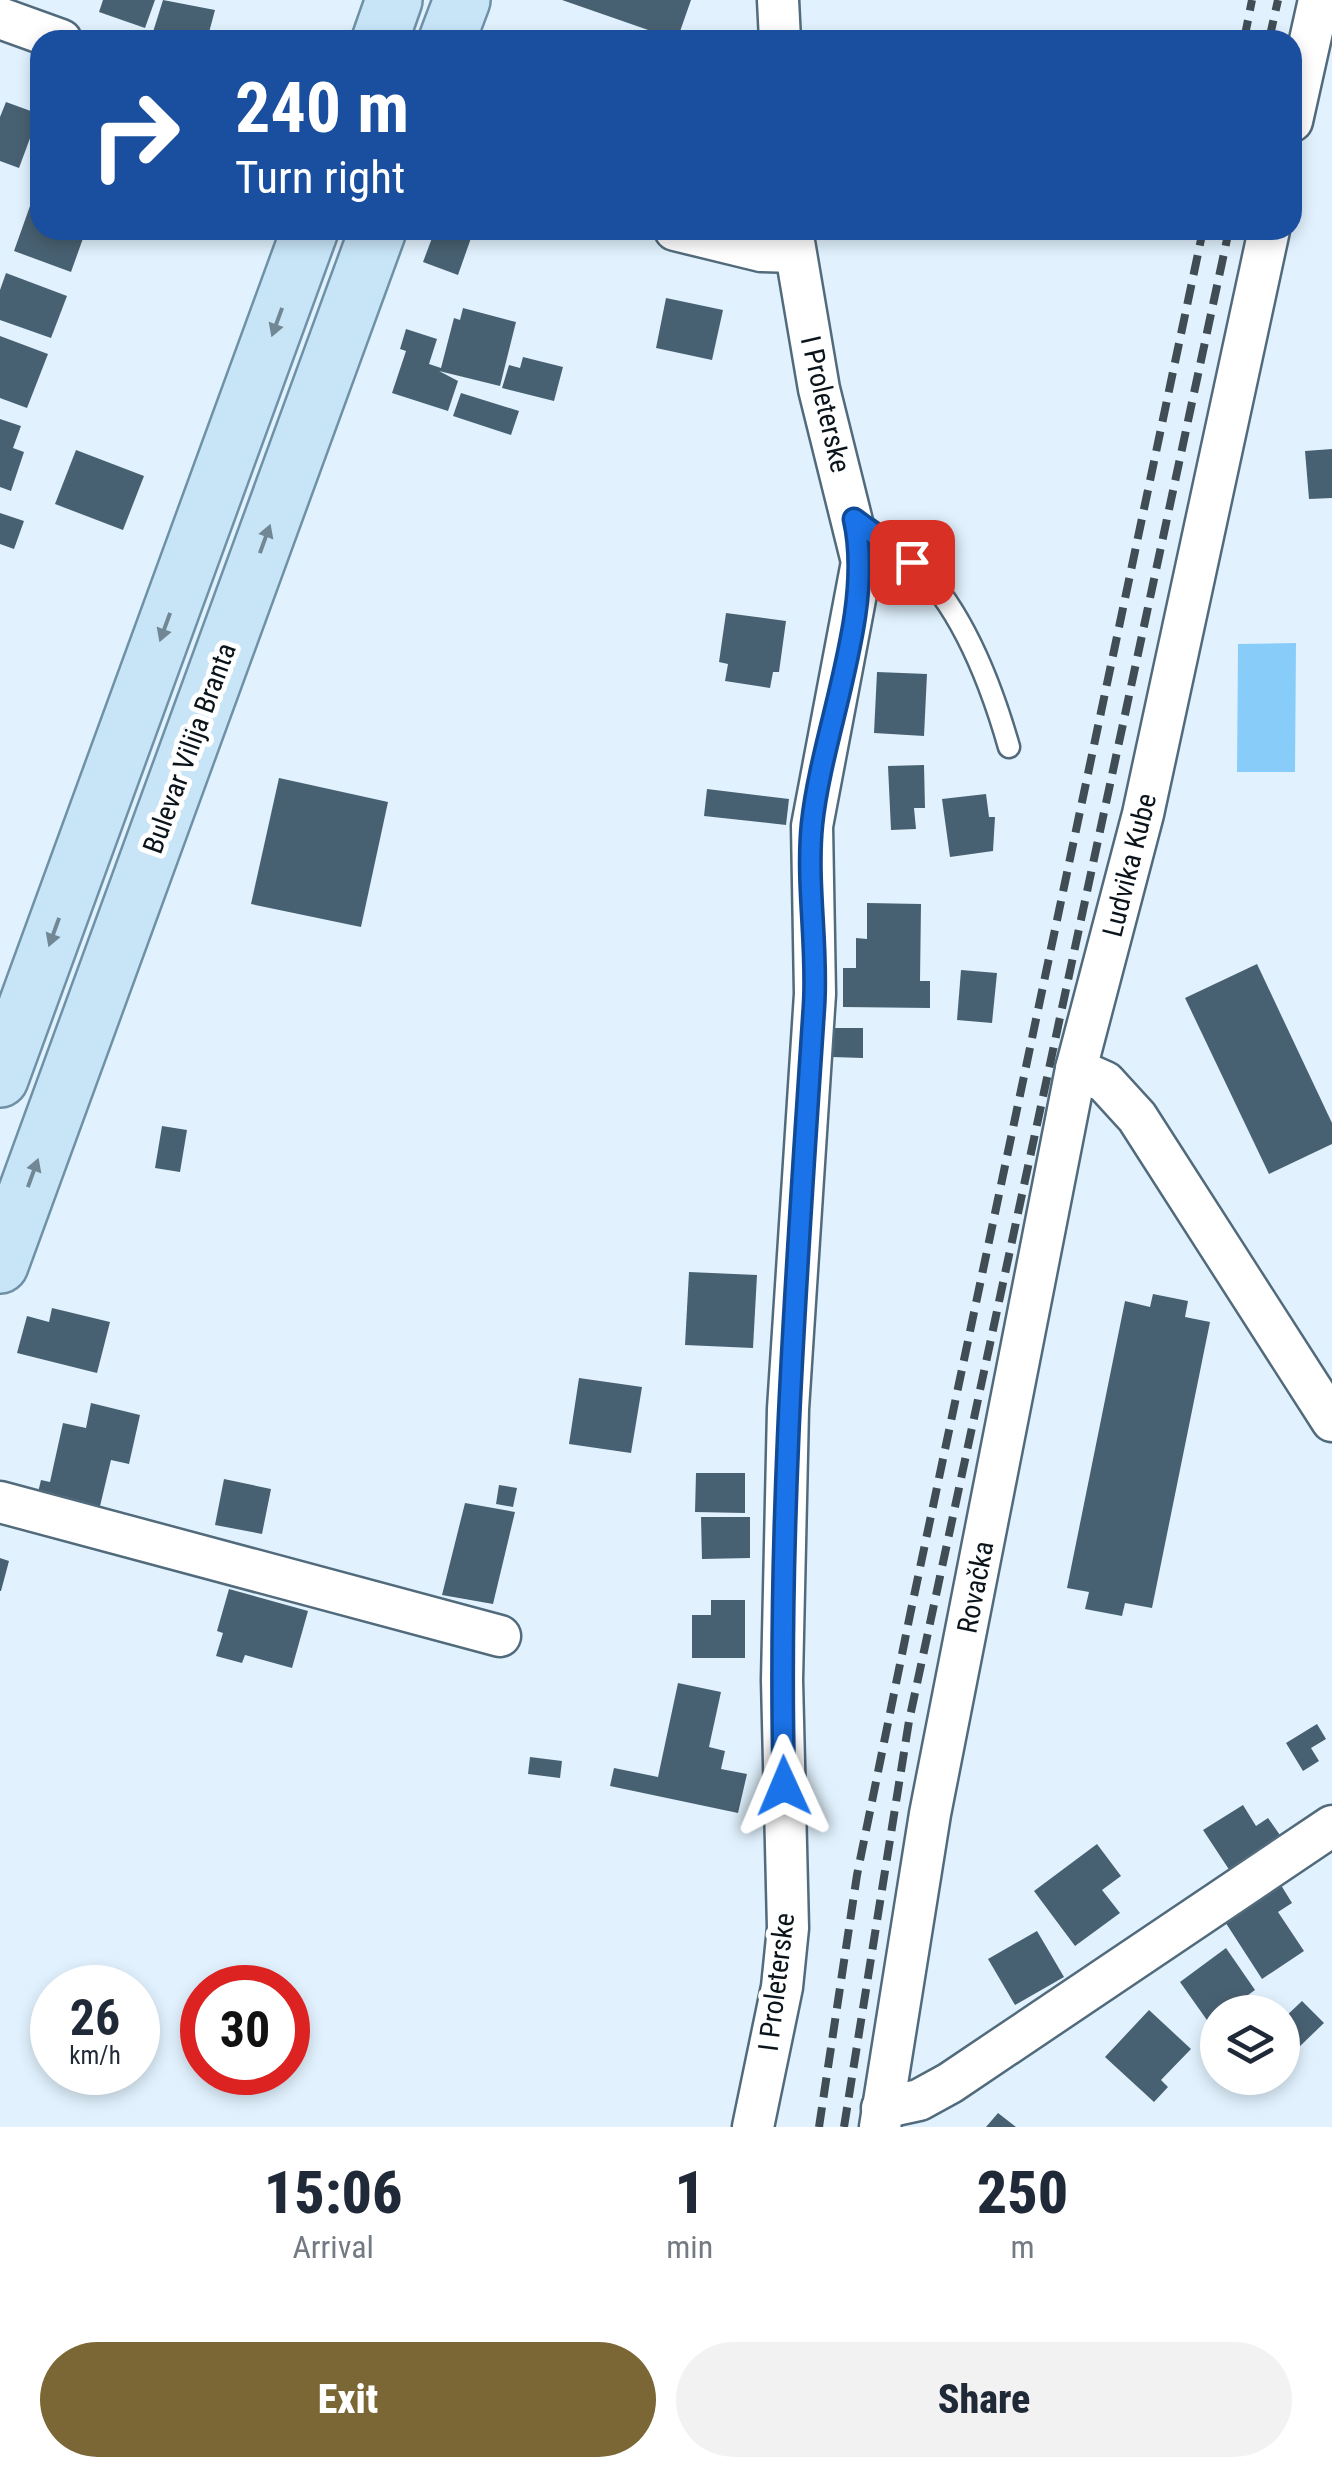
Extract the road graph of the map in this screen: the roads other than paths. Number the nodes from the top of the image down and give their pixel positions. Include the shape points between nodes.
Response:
1 (394, 0) edge
2 (462, 0) edge
3 (778, 0) edge
4 (1319, 0) edge
5 (0, 18) edge
6 (33, 30) edge
7 (384, 30) edge
8 (451, 30) edge
9 (780, 30) edge
10 (1302, 76) edge
11 (306, 240) edge
12 (374, 240) edge
13 (716, 240) edge
14 (1267, 240) edge
15 (793, 241) edge
16 (854, 519) junction
17 (1009, 746) dead end
18 (1076, 1069) junction
19 (0, 1079) edge
20 (0, 1265) edge
21 (1330, 1416) edge
22 (0, 1502) edge
23 (500, 1636) dead end
24 (1332, 1826) edge
25 (881, 2117) edge
26 (753, 2127) edge

1 - 7 main road
2 - 8 main road
3 - 9 street
4 - 10 street
5 - 6 street
11 -> 19 main road
20 -> 12 main road, Bulevar Vilija Branta
13 - 15 street via 761,251
14 - 18 street, Ludvika Kube via 1143,814
15 - 16 street, I Proleterske via 818,389
16 - 17 lane via 932,584 986,678
16 - 26 street, I Proleterske via 862,577 812,826 815,994 788,1408 783,1622 788,1928
18 - 21 street via 1105,1082 1137,1117
18 - 25 street, Rovačka via 930,1814
22 - 23 street
24 - 25 street, Rovačka via 950,2083

